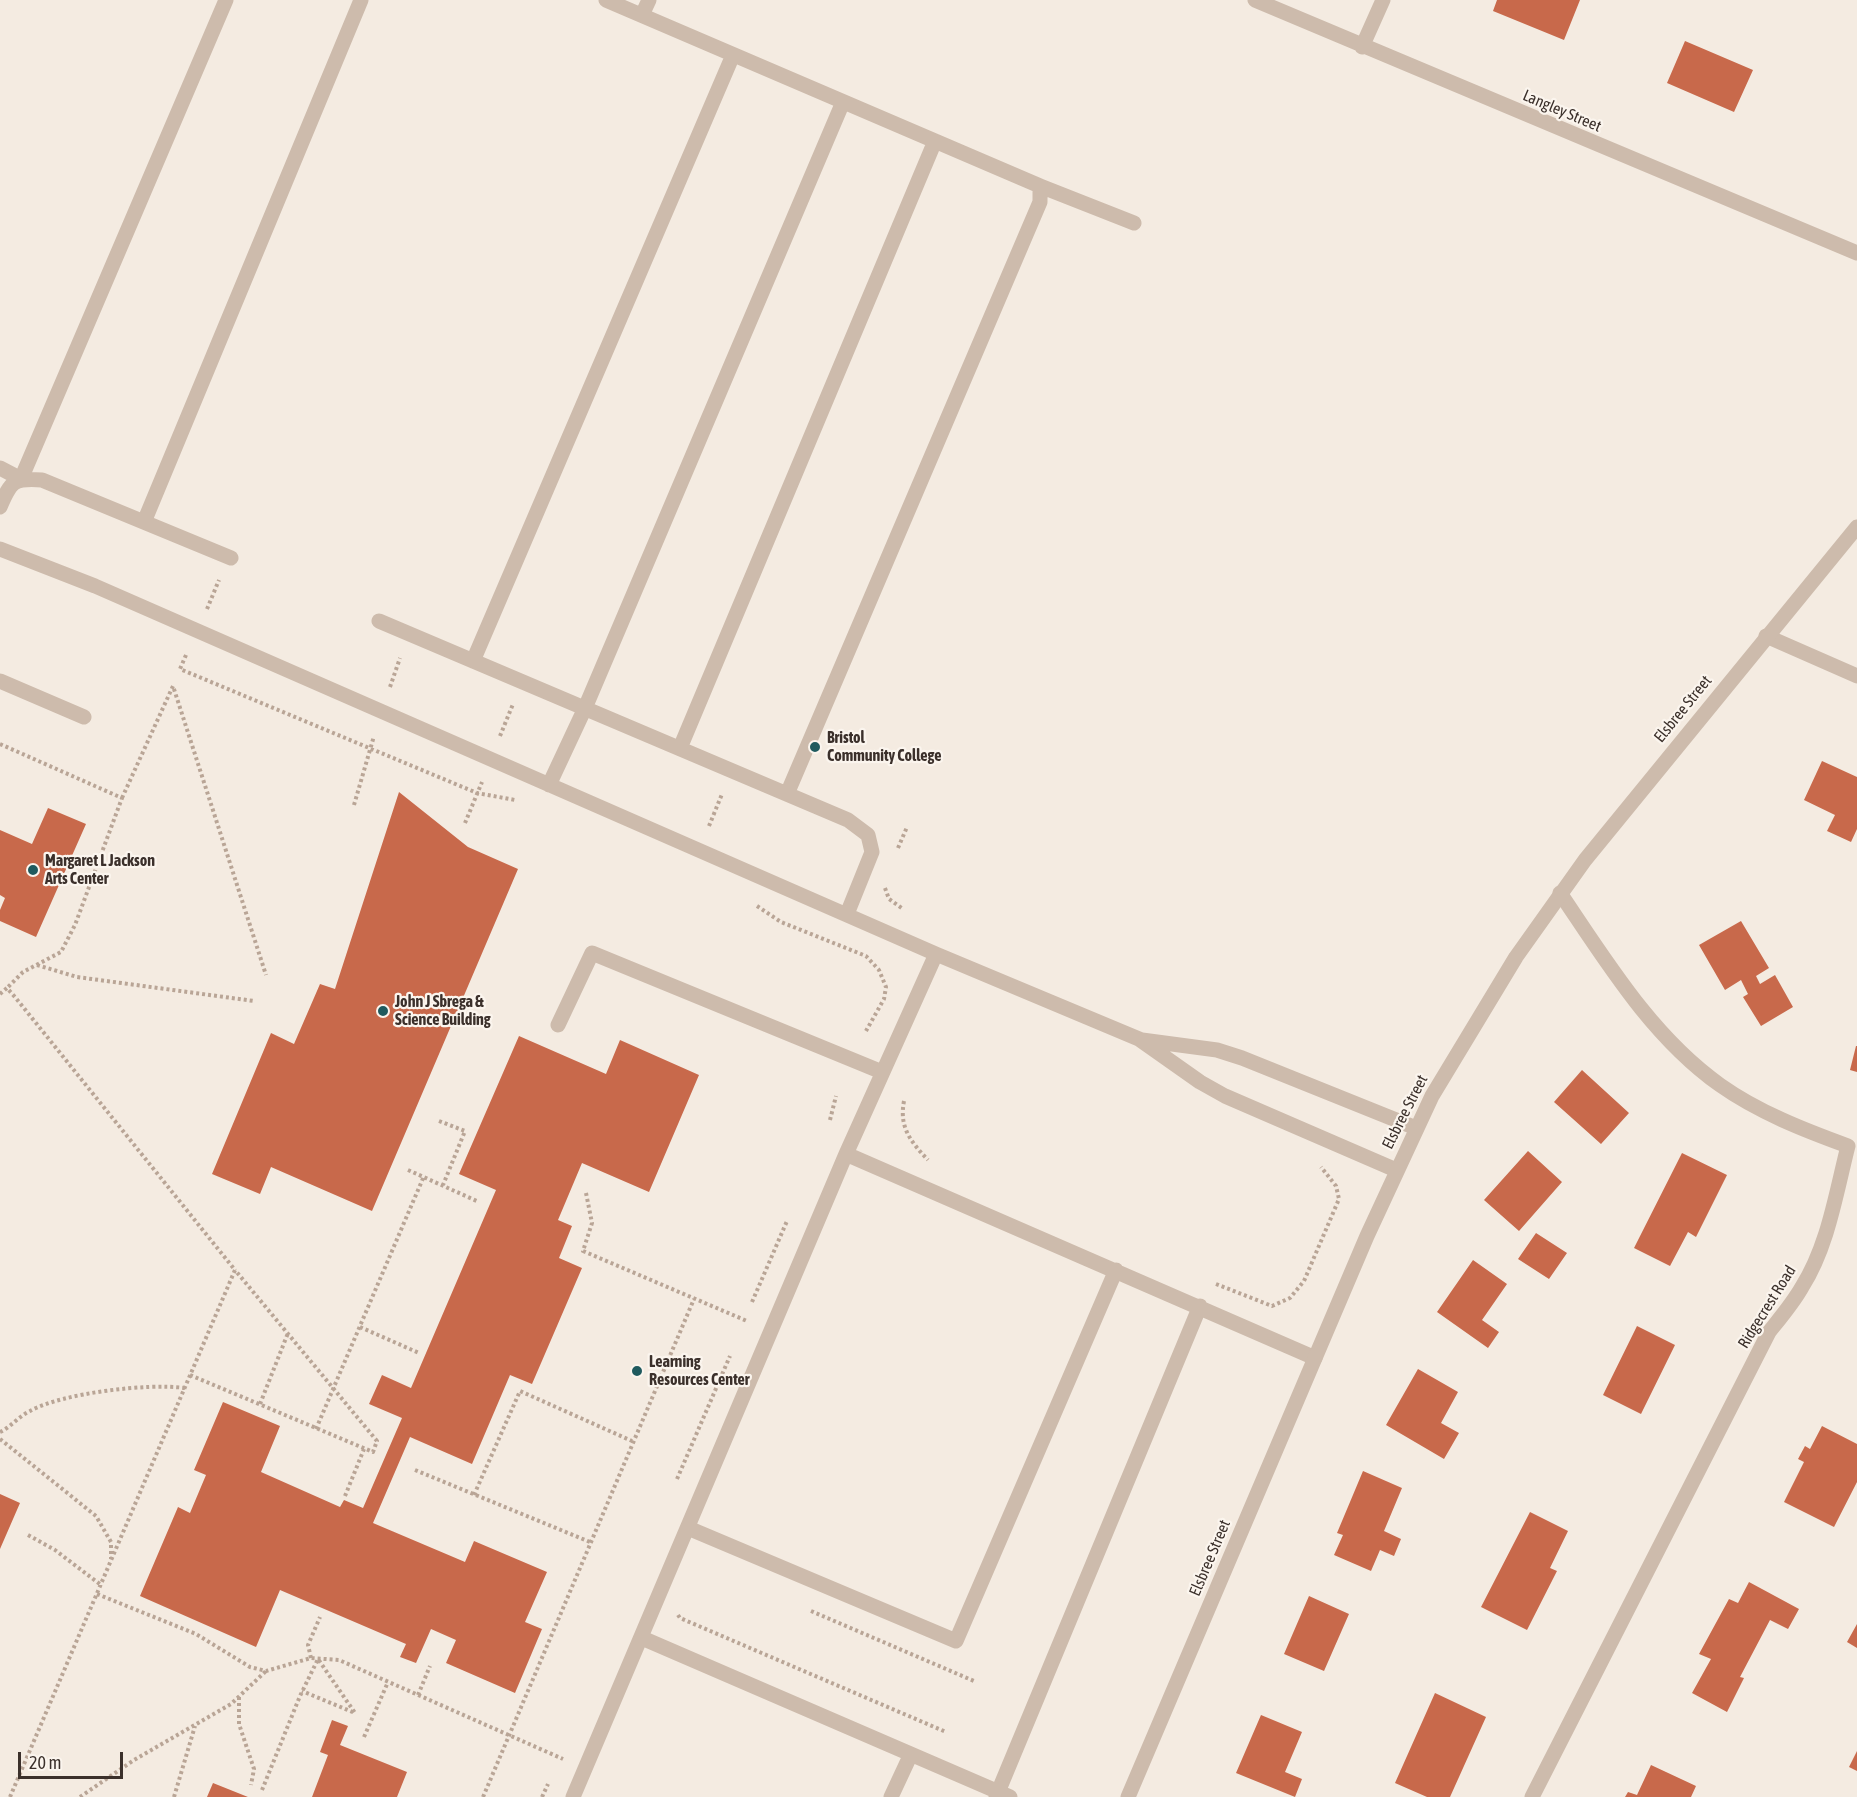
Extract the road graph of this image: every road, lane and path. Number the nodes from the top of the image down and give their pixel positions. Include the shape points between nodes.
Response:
1 (226, 0) edge
2 (361, 0) edge
3 (606, 0) edge
4 (649, 0) edge
5 (1255, 0) edge
6 (1383, 0) edge
7 (642, 15) junction
8 (1362, 47) junction
9 (733, 55) junction
10 (843, 102) junction
11 (935, 141) junction
12 (1040, 186) junction
13 (1134, 223) dead end
14 (1857, 253) edge
15 (0, 468) edge
16 (21, 478) junction
17 (0, 507) edge
18 (144, 522) junction
19 (1857, 526) edge
20 (0, 549) edge
21 (231, 558) dead end
22 (222, 574) dead end
23 (206, 613) dead end
24 (379, 621) dead end
25 (1766, 636) junction
26 (403, 651) dead end
27 (186, 655) dead end
28 (473, 661) junction
29 (1857, 676) edge
30 (0, 681) edge
31 (388, 694) dead end
32 (516, 698) dead end
33 (585, 708) junction
34 (84, 717) dead end
35 (375, 734) dead end
36 (498, 743) dead end
37 (0, 744) edge
38 (371, 747) junction
39 (680, 748) junction
40 (483, 780) dead end
41 (549, 784) junction
42 (726, 786) dead end
43 (477, 793) junction
44 (788, 794) junction
45 (122, 798) junction
46 (520, 801) dead end
47 (354, 805) dead end
48 (465, 823) dead end
49 (907, 827) dead end
50 (708, 830) dead end
51 (894, 856) dead end
52 (886, 881) dead end
53 (1560, 893) junction
54 (754, 904) dead end
55 (906, 910) dead end
56 (847, 914) junction
57 (936, 954) junction
58 (36, 965) junction
59 (266, 975) dead end
60 (7, 988) junction
61 (0, 994) edge
62 (254, 1000) dead end
63 (558, 1025) dead end
64 (866, 1031) dead end
65 (1139, 1039) junction
66 (882, 1072) junction
67 (904, 1101) dead end
68 (439, 1121) dead end
69 (1416, 1128) junction
70 (1852, 1148) edge
71 (846, 1154) junction
72 (934, 1163) dead end
73 (1317, 1165) dead end
74 (408, 1170) dead end
75 (1396, 1170) junction
76 (424, 1176) junction
77 (443, 1185) junction
78 (586, 1193) dead end
79 (479, 1202) dead end
80 (235, 1270) junction
81 (1116, 1270) junction
82 (1206, 1280) dead end
83 (694, 1299) junction
84 (1200, 1306) junction
85 (747, 1321) dead end
86 (360, 1328) junction
87 (288, 1333) junction
88 (419, 1353) dead end
89 (1315, 1358) junction
90 (190, 1375) junction
91 (185, 1388) junction
92 (333, 1388) junction
93 (260, 1404) junction
94 (316, 1429) junction
95 (0, 1432) edge
96 (0, 1439) edge
97 (632, 1441) junction
98 (364, 1449) junction
99 (415, 1470) dead end
100 (474, 1495) junction
101 (345, 1496) dead end
102 (688, 1528) junction
103 (28, 1535) dead end
104 (590, 1542) junction
105 (111, 1562) junction
106 (101, 1585) junction
107 (97, 1594) junction
108 (802, 1607) dead end
109 (676, 1610) dead end
110 (320, 1617) dead end
111 (642, 1638) junction
112 (311, 1658) junction
113 (318, 1659) junction
114 (430, 1666) dead end
115 (266, 1671) junction
116 (974, 1681) dead end
117 (388, 1682) junction
118 (302, 1691) junction
119 (418, 1695) junction
120 (239, 1697) junction
121 (195, 1725) junction
122 (946, 1732) dead end
123 (508, 1735) junction
124 (364, 1737) dead end
125 (911, 1754) junction
126 (585, 1769) junction
127 (251, 1785) dead end
128 (262, 1790) dead end
129 (1001, 1795) edge
130 (10, 1797) edge
131 (80, 1797) edge
132 (174, 1797) edge
133 (483, 1797) edge
134 (573, 1797) edge
135 (891, 1797) edge
136 (1128, 1797) edge
137 (1532, 1797) edge

1 - 16 street
2 - 18 street
3 - 7 street
4 - 7 street
5 - 8 street, Langley Street
6 - 8 street
7 - 9 street
8 - 14 street, Langley Street
9 - 10 street
9 - 28 street
10 - 11 street
10 - 33 street
11 - 12 street
11 - 39 street
12 - 13 street
12 - 44 street via 1040,202
15 - 16 street
16 - 17 street via 9,486
16 - 18 street via 42,480
18 - 21 street
19 - 25 street, Elsbree Street
20 - 41 street via 95,586
22 - 23 path
24 - 28 street
25 - 29 street
25 - 53 street, Elsbree Street
26 - 31 path
27 - 38 path via 180,669
28 - 33 street
30 - 34 street
32 - 36 path
33 - 39 street
33 - 41 street
35 - 38 path
37 - 45 path
38 - 43 path
38 - 47 path
39 - 44 street
40 - 43 path
41 - 56 street
42 - 50 path
43 - 46 path
43 - 48 path
44 - 56 street via 848,820 868,835 872,852
45 - 58 path via 75,925 61,952
45 - 59 path via 173,686
49 - 51 path
52 - 55 path via 889,899
53 - 69 street, Elsbree Street via 1494,991
53 - 70 street, Ridgecrest Road via 1649,1017 1704,1072 1759,1107
54 - 64 path via 782,922 866,956 879,970 886,987 884,999
56 - 57 street
57 - 65 street
57 - 66 street
58 - 60 path via 22,972
58 - 62 path via 77,977
60 - 61 path
60 - 80 path
63 - 66 street via 592,953
65 - 69 street via 1217,1050 1242,1058
65 - 75 street via 1225,1096
66 - 71 street
67 - 72 path via 901,1118 909,1137
68 - 77 path via 465,1131
69 - 75 street, Elsbree Street
70 - 137 street, Ridgecrest Road via 1813,1266 1769,1332
71 - 81 street
71 - 102 street
73 - 82 path via 1336,1186 1339,1199 1304,1281 1290,1298 1272,1306
74 - 76 path
75 - 89 street, Elsbree Street
76 - 77 path
76 - 86 path
77 - 79 path
78 - 83 path via 592,1223 583,1251
80 - 87 path
80 - 90 path
81 - 84 street
81 - 102 street via 956,1641
83 - 85 path
83 - 97 path
84 - 89 street
84 - 129 street
86 - 88 path
86 - 92 path
87 - 92 path
87 - 93 path
89 - 136 street, Elsbree Street
90 - 91 path
90 - 93 path
91 - 95 path via 104,1392 44,1404
91 - 105 path
92 - 94 path
92 - 98 path via 377,1441 373,1452
93 - 94 path
94 - 98 path
96 - 105 path via 96,1516 111,1542
97 - 100 path via 520,1391
97 - 104 path
98 - 101 path
99 - 100 path
100 - 104 path
102 - 111 street
103 - 106 path
104 - 123 path
105 - 106 path
106 - 107 path
107 - 115 path via 196,1634 250,1666
107 - 130 path
108 - 116 path
109 - 122 path via 680,1618
110 - 112 path via 308,1646
111 - 125 street
111 - 126 street
112 - 113 path
112 - 115 path
113 - 117 path via 339,1660
113 - 118 path
113 - 118 path via 355,1713
114 - 119 path
115 - 120 path
117 - 119 path
117 - 124 path
118 - 128 path
119 - 123 path
120 - 121 path
120 - 127 path via 238,1724 254,1769
121 - 131 path
121 - 132 path
123 - 126 path
123 - 133 path
125 - 129 street
125 - 135 street
126 - 134 street

